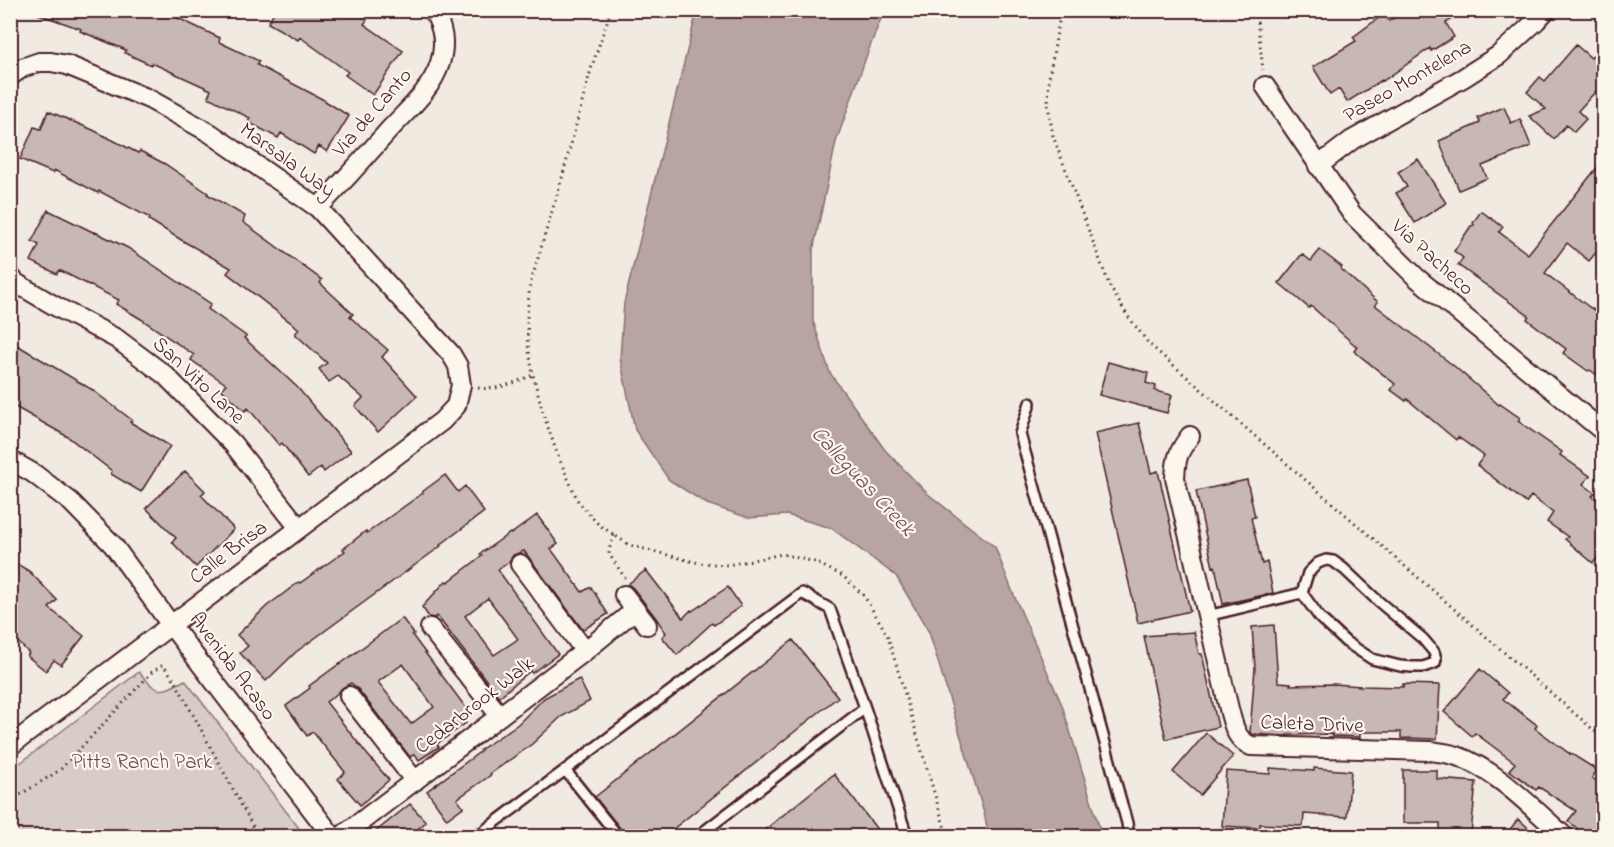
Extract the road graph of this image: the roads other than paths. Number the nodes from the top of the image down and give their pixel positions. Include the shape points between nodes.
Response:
1 (433, 10) edge
2 (1546, 10) edge
3 (16, 72) edge
4 (1266, 86) road end
5 (1318, 166) junction
6 (318, 208) junction
7 (10, 276) edge
8 (461, 385) joint
9 (1030, 403) dead end
10 (1604, 432) edge
11 (1190, 436) dead end
12 (10, 460) edge
13 (299, 528) junction
14 (520, 564) dead end
15 (1302, 593) junction
16 (1208, 616) junction
17 (171, 625) junction
18 (646, 625) dead end
19 (430, 628) dead end
20 (585, 651) junction
21 (349, 696) dead end
22 (865, 708) junction
23 (500, 716) junction
24 (10, 747) edge
25 (565, 770) junction
26 (415, 781) junction
27 (332, 837) edge
28 (342, 837) edge
29 (477, 837) edge
30 (618, 837) edge
31 (698, 837) edge
32 (907, 837) edge
33 (1129, 837) edge
34 (1564, 837) edge

1 - 6 street, Via de Canto via 444,39 440,64 432,79
2 - 5 street, Paseo Montelena via 1499,55 1352,140
3 - 6 street, Marsala Way via 39,62 67,65 149,99 210,133
4 - 5 street, Via Pacheco
5 - 10 street, Via Pacheco via 1352,214 1417,278
6 - 8 street, Marsala Way via 451,354
7 - 13 street, San Vito Lane via 55,306 117,339 165,375 233,444
8 - 13 street, Calle Brisa via 456,406 442,421
9 - 33 lane via 1020,435
11 - 16 street, Caleta Drive via 1179,450 1175,477
12 - 17 street, Avenida Acaso via 71,502 113,545
13 - 17 street, Calle Brisa
14 - 20 street
15 - 15 lane via 1308,573 1318,563 1333,561 1423,639 1434,652 1435,663 1412,667 1372,659 1320,618
15 - 16 lane
16 - 34 street, Caleta Drive via 1230,713 1237,736 1243,742 1251,746 1430,751 1458,756 1479,765
17 - 24 street, Calle Brisa
17 - 27 street, Avenida Acaso
18 - 20 street, Cedarbrook Walk via 630,603
19 - 23 street
20 - 23 street, Cedarbrook Walk
21 - 26 street
22 - 25 lane via 830,609 802,593
22 - 31 lane
22 - 32 lane
23 - 26 street, Cedarbrook Walk
25 - 29 lane
25 - 30 lane
26 - 28 street, Cedarbrook Walk

